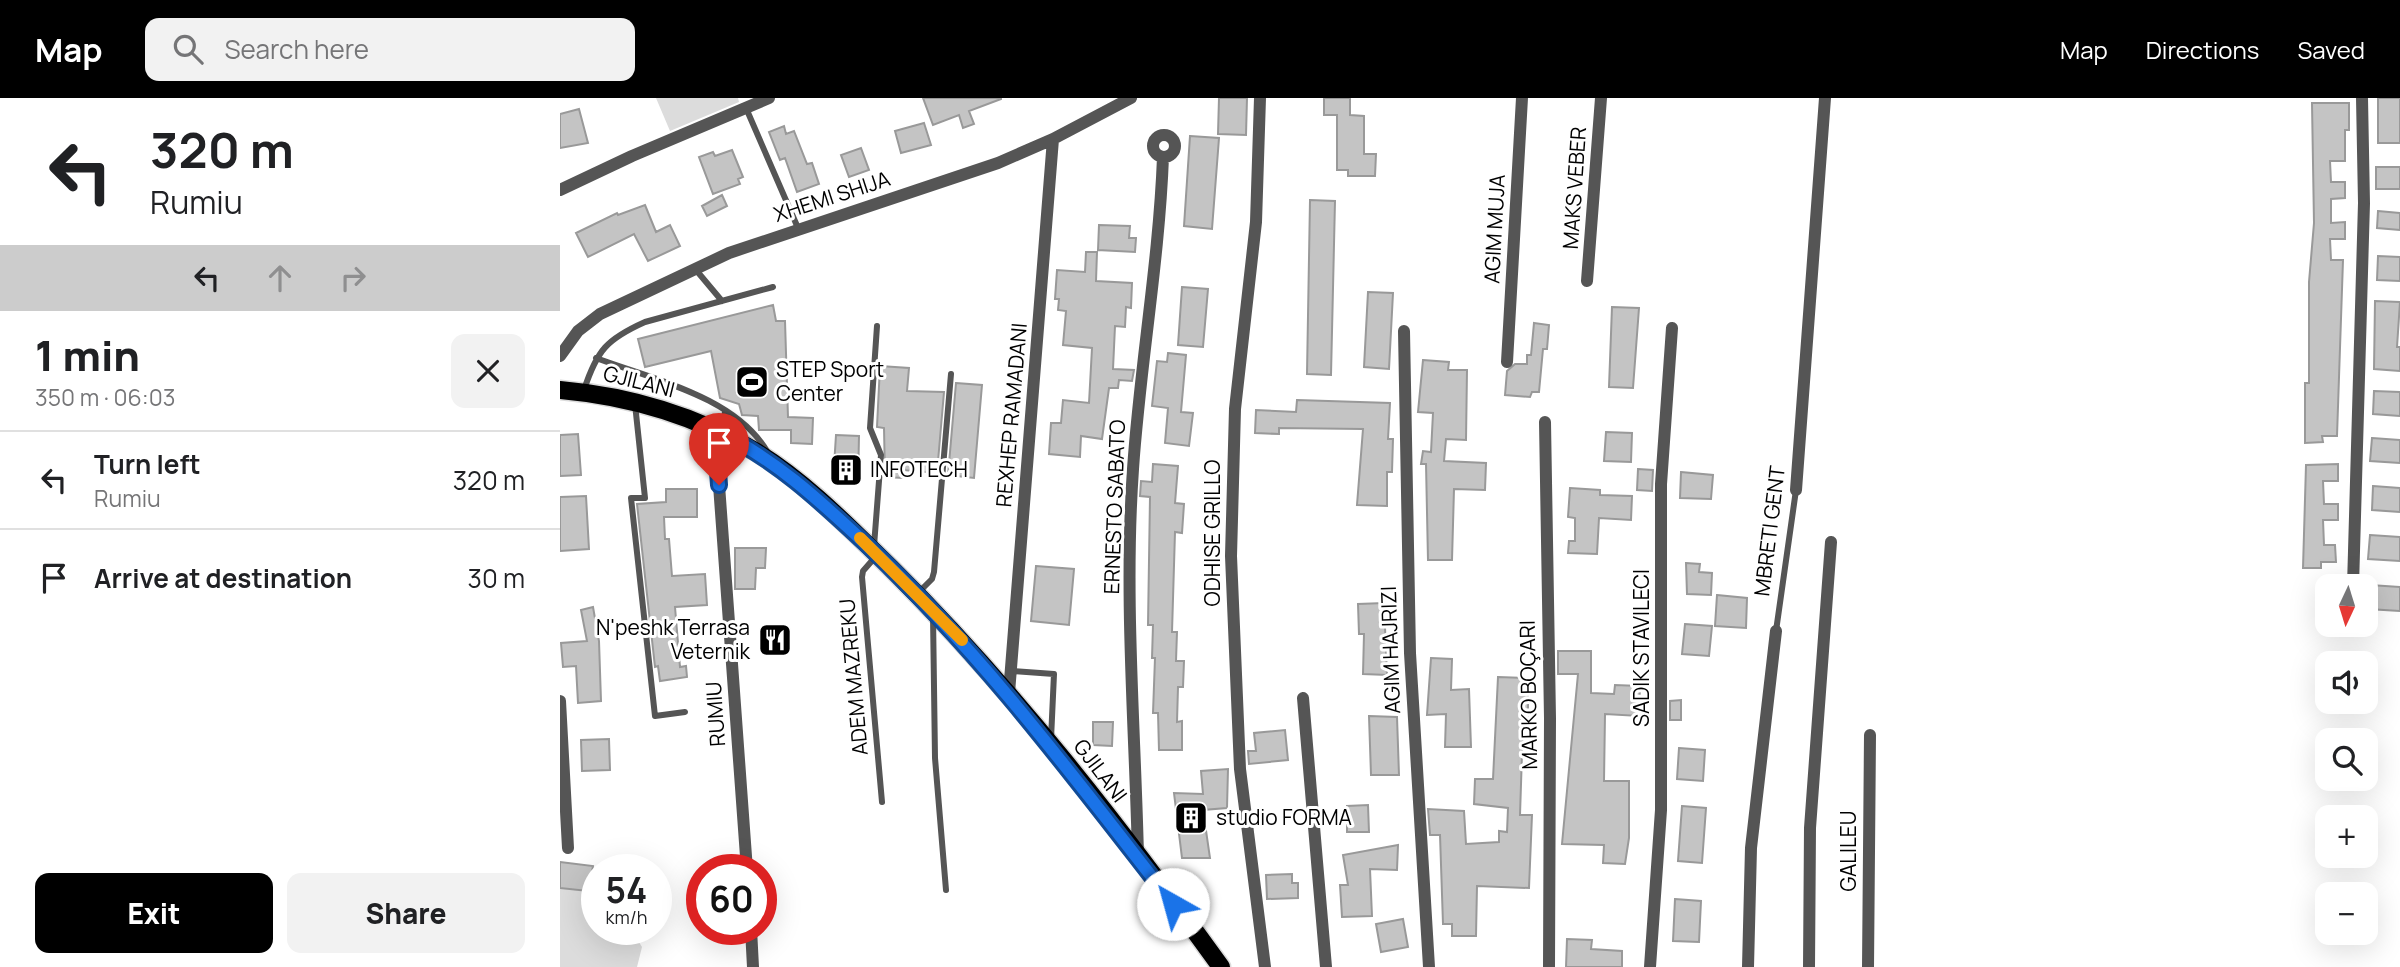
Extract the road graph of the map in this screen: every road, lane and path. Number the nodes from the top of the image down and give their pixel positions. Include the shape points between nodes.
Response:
1 (769, 98) edge
2 (1130, 98) edge
3 (1260, 98) edge
4 (1522, 98) edge
5 (1601, 98) edge
6 (1825, 98) edge
7 (2362, 98) edge
8 (746, 108) junction
9 (1054, 139) junction
10 (1163, 157) dead end
11 (560, 190) edge
12 (798, 228) junction
13 (696, 270) junction
14 (1587, 281) dead end
15 (773, 287) dead end
16 (722, 300) junction
17 (877, 326) dead end
18 (1672, 328) dead end
19 (1404, 331) dead end
20 (560, 356) edge
21 (596, 358) junction
22 (1507, 362) dead end
23 (951, 374) dead end
24 (560, 390) edge
25 (584, 393) junction
26 (635, 402) junction
27 (725, 411) junction
28 (1545, 422) dead end
29 (719, 432) junction
30 (775, 464) junction
31 (1796, 490) joint
32 (1831, 541) dead end
33 (876, 553) junction
34 (2353, 574) edge
35 (917, 594) junction
36 (933, 610) junction
37 (1776, 631) joint
38 (1011, 671) junction
39 (1009, 693) junction
40 (1303, 698) dead end
41 (560, 701) edge
42 (685, 712) dead end
43 (1870, 735) dead end
44 (1051, 744) junction
45 (882, 803) dead end
46 (568, 848) dead end
47 (746, 854) edge
48 (1139, 859) junction
49 (946, 890) dead end
50 (752, 945) edge
51 (753, 967) edge
52 (1221, 967) edge
53 (1265, 967) edge
54 (1326, 967) edge
55 (1429, 967) edge
56 (1549, 967) edge
57 (1650, 967) edge
58 (1748, 967) edge
59 (1809, 967) edge
60 (1868, 967) edge

1 - 8 street
2 - 9 street, XHEMI SHIJA
3 - 53 street, ODHISE GRILLO via 1256,222 1234,410 1230,504 1235,713
4 - 22 street, AGIM MUJA
5 - 14 street, MAKS VEBER
6 - 31 street, MBRETI GENT
7 - 34 street via 2364,203
8 - 11 street
8 - 12 lane
9 - 12 street, XHEMI SHIJA via 998,163
9 - 38 street, REXHEP RAMADANI
10 - 48 street, ERNESTO SABATO via 1129,541
12 - 13 street, XHEMI SHIJA
13 - 16 lane
13 - 20 street, XHEMI SHIJA via 594,318
15 - 16 lane
16 - 21 lane via 626,330
17 - 33 lane via 870,428 881,455
18 - 57 street, SADIK STAVILECI via 1661,484 1661,810
19 - 55 street, AGIM HAJRIZI via 1410,653
21 - 25 lane
21 - 27 lane
23 - 35 lane via 934,572
24 - 25 main road, GJILANI
25 - 26 main road, GJILANI
26 - 29 main road, GJILANI
26 - 42 lane via 645,498 631,498 656,716
27 - 29 lane
27 - 30 lane via 758,435
28 - 56 street, MARKO BOÇARI
29 - 30 main road, GJILANI
29 - 47 street, RUMIU
30 - 33 main road, GJILANI
31 - 37 lane, MBRETI GENT
32 - 59 street via 1810,828
33 - 35 main road, GJILANI
33 - 45 lane, ADEM MAZREKU via 862,577
35 - 36 main road, GJILANI
36 - 39 main road, GJILANI
36 - 49 lane via 934,733
37 - 58 street, MBRETI GENT via 1751,848
38 - 39 street, REXHEP RAMADANI
38 - 44 lane via 1054,674
39 - 44 main road, GJILANI
40 - 54 street
41 - 46 street
43 - 60 street, GALILEU
44 - 48 main road, GJILANI
48 - 52 main road, GJILANI
50 - 51 street

